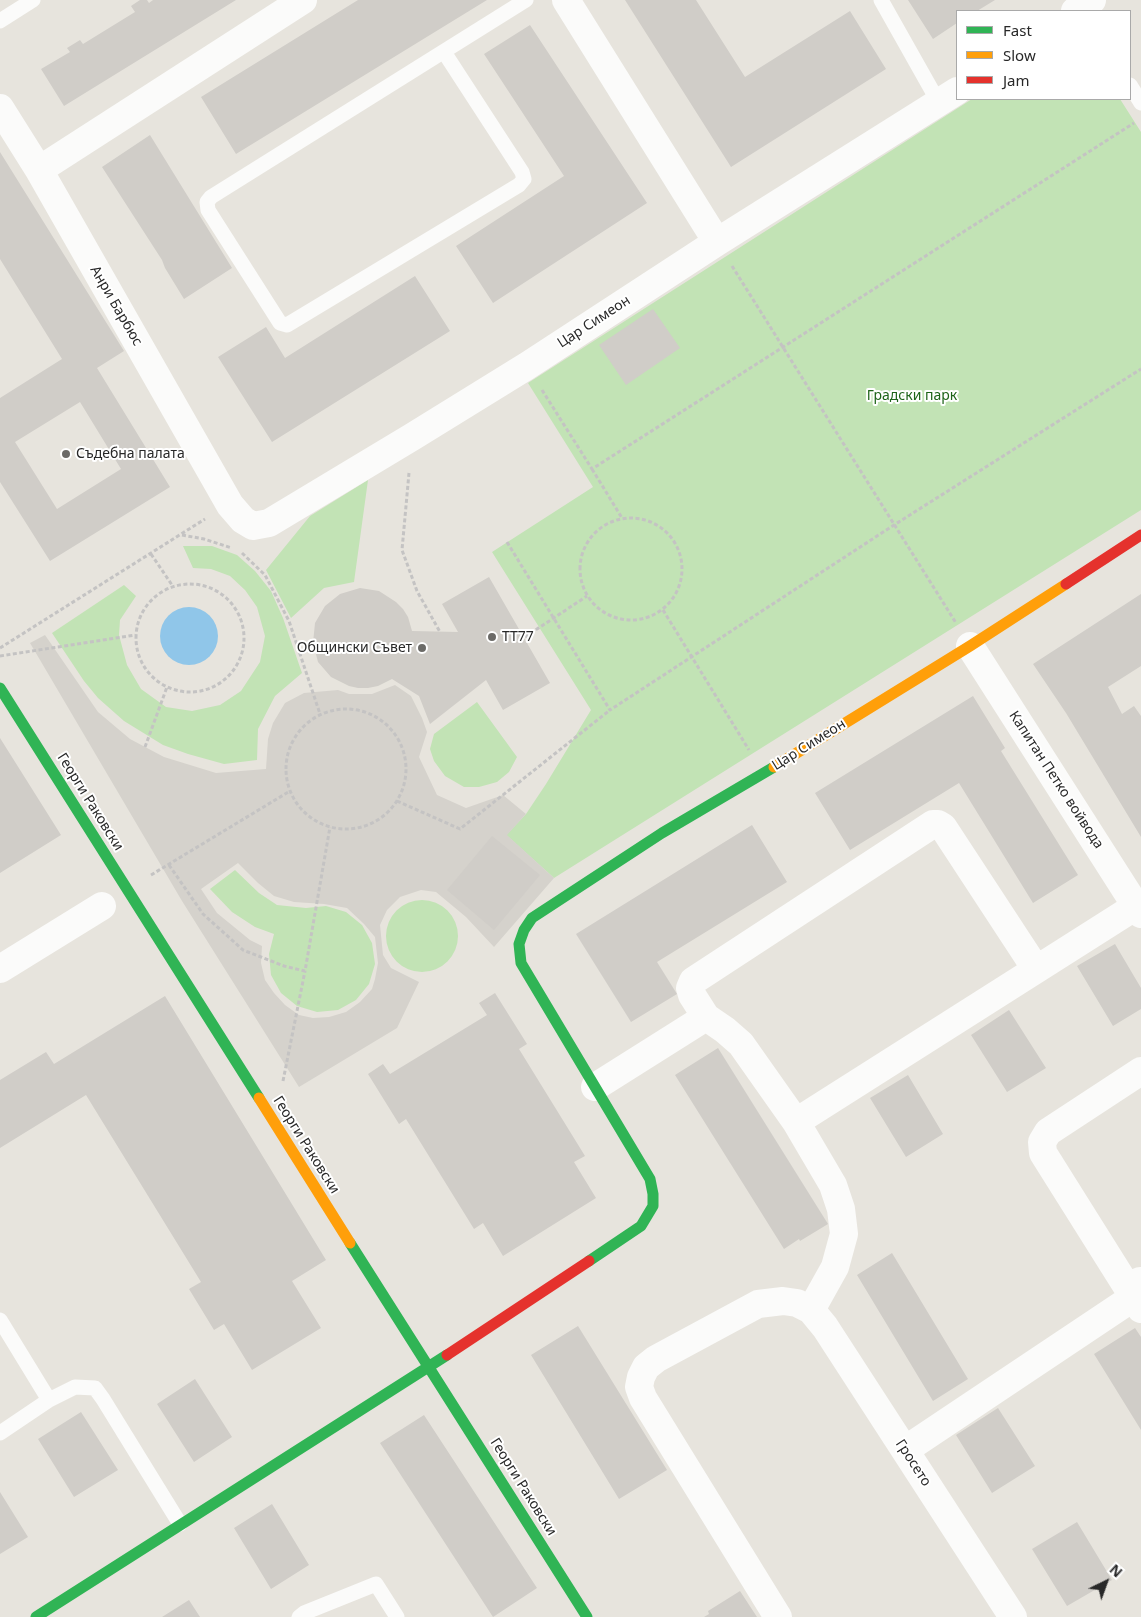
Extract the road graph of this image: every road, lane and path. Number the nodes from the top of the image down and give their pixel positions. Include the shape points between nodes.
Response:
1 (33, 0) edge
2 (303, 0) edge
3 (526, 0) edge
4 (566, 0) edge
5 (881, 0) edge
6 (0, 20) edge
7 (444, 52) junction
8 (1131, 87) edge
9 (948, 97) edge
10 (1141, 103) edge
11 (0, 108) edge
12 (1141, 118) edge
13 (39, 170) junction
14 (717, 242) junction
15 (784, 348) junction
16 (527, 366) junction
17 (1141, 369) edge
18 (412, 437) junction
19 (592, 469) junction
20 (230, 506) junction
21 (622, 518) junction
22 (894, 525) junction
23 (181, 534) junction
24 (1141, 534) edge
25 (507, 542) dead end
26 (151, 554) junction
27 (172, 585) junction
28 (587, 596) junction
29 (663, 610) junction
30 (554, 618) junction
31 (440, 632) dead end
32 (135, 635) junction
33 (525, 637) dead end
34 (970, 646) junction
35 (0, 648) edge
36 (0, 656) edge
37 (691, 656) junction
38 (166, 687) junction
39 (0, 688) edge
40 (610, 710) junction
41 (320, 714) junction
42 (145, 747) dead end
43 (764, 774) junction
44 (290, 791) junction
45 (397, 801) junction
46 (330, 827) junction
47 (169, 865) junction
48 (127, 890) junction
49 (102, 906) dead end
50 (1139, 908) edge
51 (0, 969) edge
52 (1036, 969) junction
53 (305, 971) junction
54 (706, 1017) junction
55 (1141, 1070) edge
56 (595, 1087) junction
57 (274, 1122) junction
58 (796, 1122) junction
59 (1138, 1295) edge
60 (811, 1310) junction
61 (0, 1320) edge
62 (430, 1367) junction
63 (49, 1400) junction
64 (0, 1433) edge
65 (905, 1450) junction
66 (180, 1524) junction
67 (36, 1617) edge
68 (299, 1617) edge
69 (397, 1617) edge
70 (587, 1617) edge
71 (778, 1617) edge
72 (1013, 1617) edge

1 - 6 lane
2 - 13 street
3 - 7 lane
4 - 14 street
5 - 9 lane
7 - 7 lane via 207,202 208,210 280,324 287,325 511,190 524,179
8 - 10 lane
9 - 14 street, Цар Симеон
11 - 13 street, Анри Барбюс
12 - 15 path
13 - 20 street, Анри Барбюс
14 - 15 path
14 - 16 street, Цар Симеон
15 - 19 path
15 - 22 path
16 - 18 street, Цар Симеон
16 - 19 path
17 - 22 path
18 - 20 street, Цар Симеон via 269,523 254,526
18 - 31 path via 402,550 417,591
19 - 21 path
20 - 23 path
21 - 28 path via 604,525 589,538 580,557 580,577
21 - 29 path via 642,518 660,526 674,540 682,558 682,577 676,596
22 - 34 path
22 - 37 path
23 - 26 path
23 - 41 path via 240,552 265,575 289,621
24 - 34 street, Цар Симеон
25 - 30 path
26 - 27 path
26 - 35 path
27 - 32 path via 153,597 140,614
27 - 38 path via 193,583 214,588 231,601 242,620 245,641 240,662 227,679 208,690 187,693
28 - 29 path via 602,612 622,620 643,619
28 - 30 path
29 - 37 path
30 - 33 path
30 - 40 path
32 - 36 path
32 - 38 path via 138,656 149,674
34 - 43 street, Цар Симеон
34 - 50 street, Капитан Петко войвода
37 - 40 path
37 - 43 path
38 - 42 path
39 - 48 street, Георги Раковски
40 - 45 path via 460,829
41 - 44 path via 293,738 287,755
41 - 45 path via 339,709 358,710 376,716 391,729 402,745 407,764 405,783
43 - 56 street, Цар Симеон via 662,834 532,918 524,930 520,944 522,962
44 - 46 path via 299,807
44 - 47 path
45 - 46 path via 384,816 368,825 348,829
46 - 53 path
47 - 48 path
47 - 53 path via 203,914 244,950
48 - 57 street, Георги Раковски
49 - 51 street
50 - 52 street
52 - 54 street via 943,826 933,824 693,981 692,995
52 - 58 street
53 - 57 path
54 - 56 street
54 - 58 street via 741,1044
55 - 59 street via 1048,1132 1042,1142 1043,1153
56 - 62 street, Цар Симеон via 650,1179 652,1206 641,1226
57 - 62 street, Георги Раковски
58 - 60 street via 833,1185 844,1234 835,1267
59 - 65 street
60 - 65 street, Гросето
60 - 71 street via 783,1301 758,1304 656,1359 646,1367 641,1377 643,1398
61 - 63 lane
62 - 66 street, Цар Симеон
62 - 70 street, Георги Раковски
63 - 64 lane
63 - 66 lane via 75,1387 95,1388
65 - 72 street, Гросето
66 - 67 street, Цар Симеон
68 - 69 lane via 376,1584

